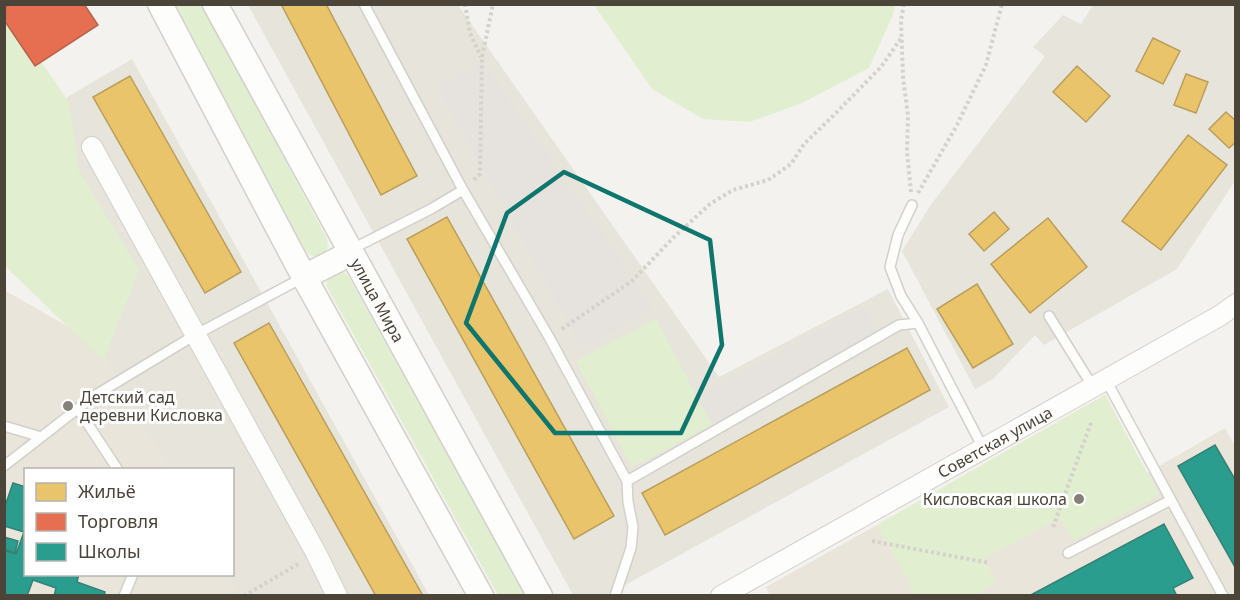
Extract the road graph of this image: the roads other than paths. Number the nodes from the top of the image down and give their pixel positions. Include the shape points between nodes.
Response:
1 (160, 4) edge
2 (215, 4) edge
3 (364, 4) edge
4 (92, 147) dead end
5 (463, 190) junction
6 (912, 205) road end
7 (351, 253) junction
8 (303, 277) junction
9 (1236, 304) edge
10 (1049, 316) dead end
11 (918, 323) junction
12 (195, 335) junction
13 (1100, 384) junction
14 (78, 409) junction
15 (4, 426) edge
16 (41, 437) junction
17 (983, 448) junction
18 (4, 466) edge
19 (117, 468) edge
20 (627, 481) junction
21 (1172, 500) junction
22 (1068, 553) dead end
23 (132, 576) edge
24 (124, 596) edge
25 (337, 596) edge
26 (481, 596) edge
27 (540, 596) edge
28 (615, 596) edge
29 (721, 596) edge
30 (1223, 596) edge

1 - 8 street
2 - 7 street, улица Мира
3 - 5 lane
4 - 12 street
5 - 7 lane
5 - 20 lane
6 - 11 lane via 898,235 890,267 901,297
7 - 8 street
7 - 27 street, улица Мира
8 - 12 lane
8 - 26 street
9 - 13 street, Советская улица
10 - 13 lane
11 - 17 lane
11 - 20 lane via 899,326
12 - 14 lane
12 - 25 street
13 - 17 street, Советская улица
13 - 21 lane
14 - 16 lane
14 - 19 lane
15 - 16 lane
16 - 18 lane
17 - 29 street, Советская улица
20 - 28 lane via 633,527 631,548
21 - 22 lane
21 - 30 lane
23 - 24 lane

